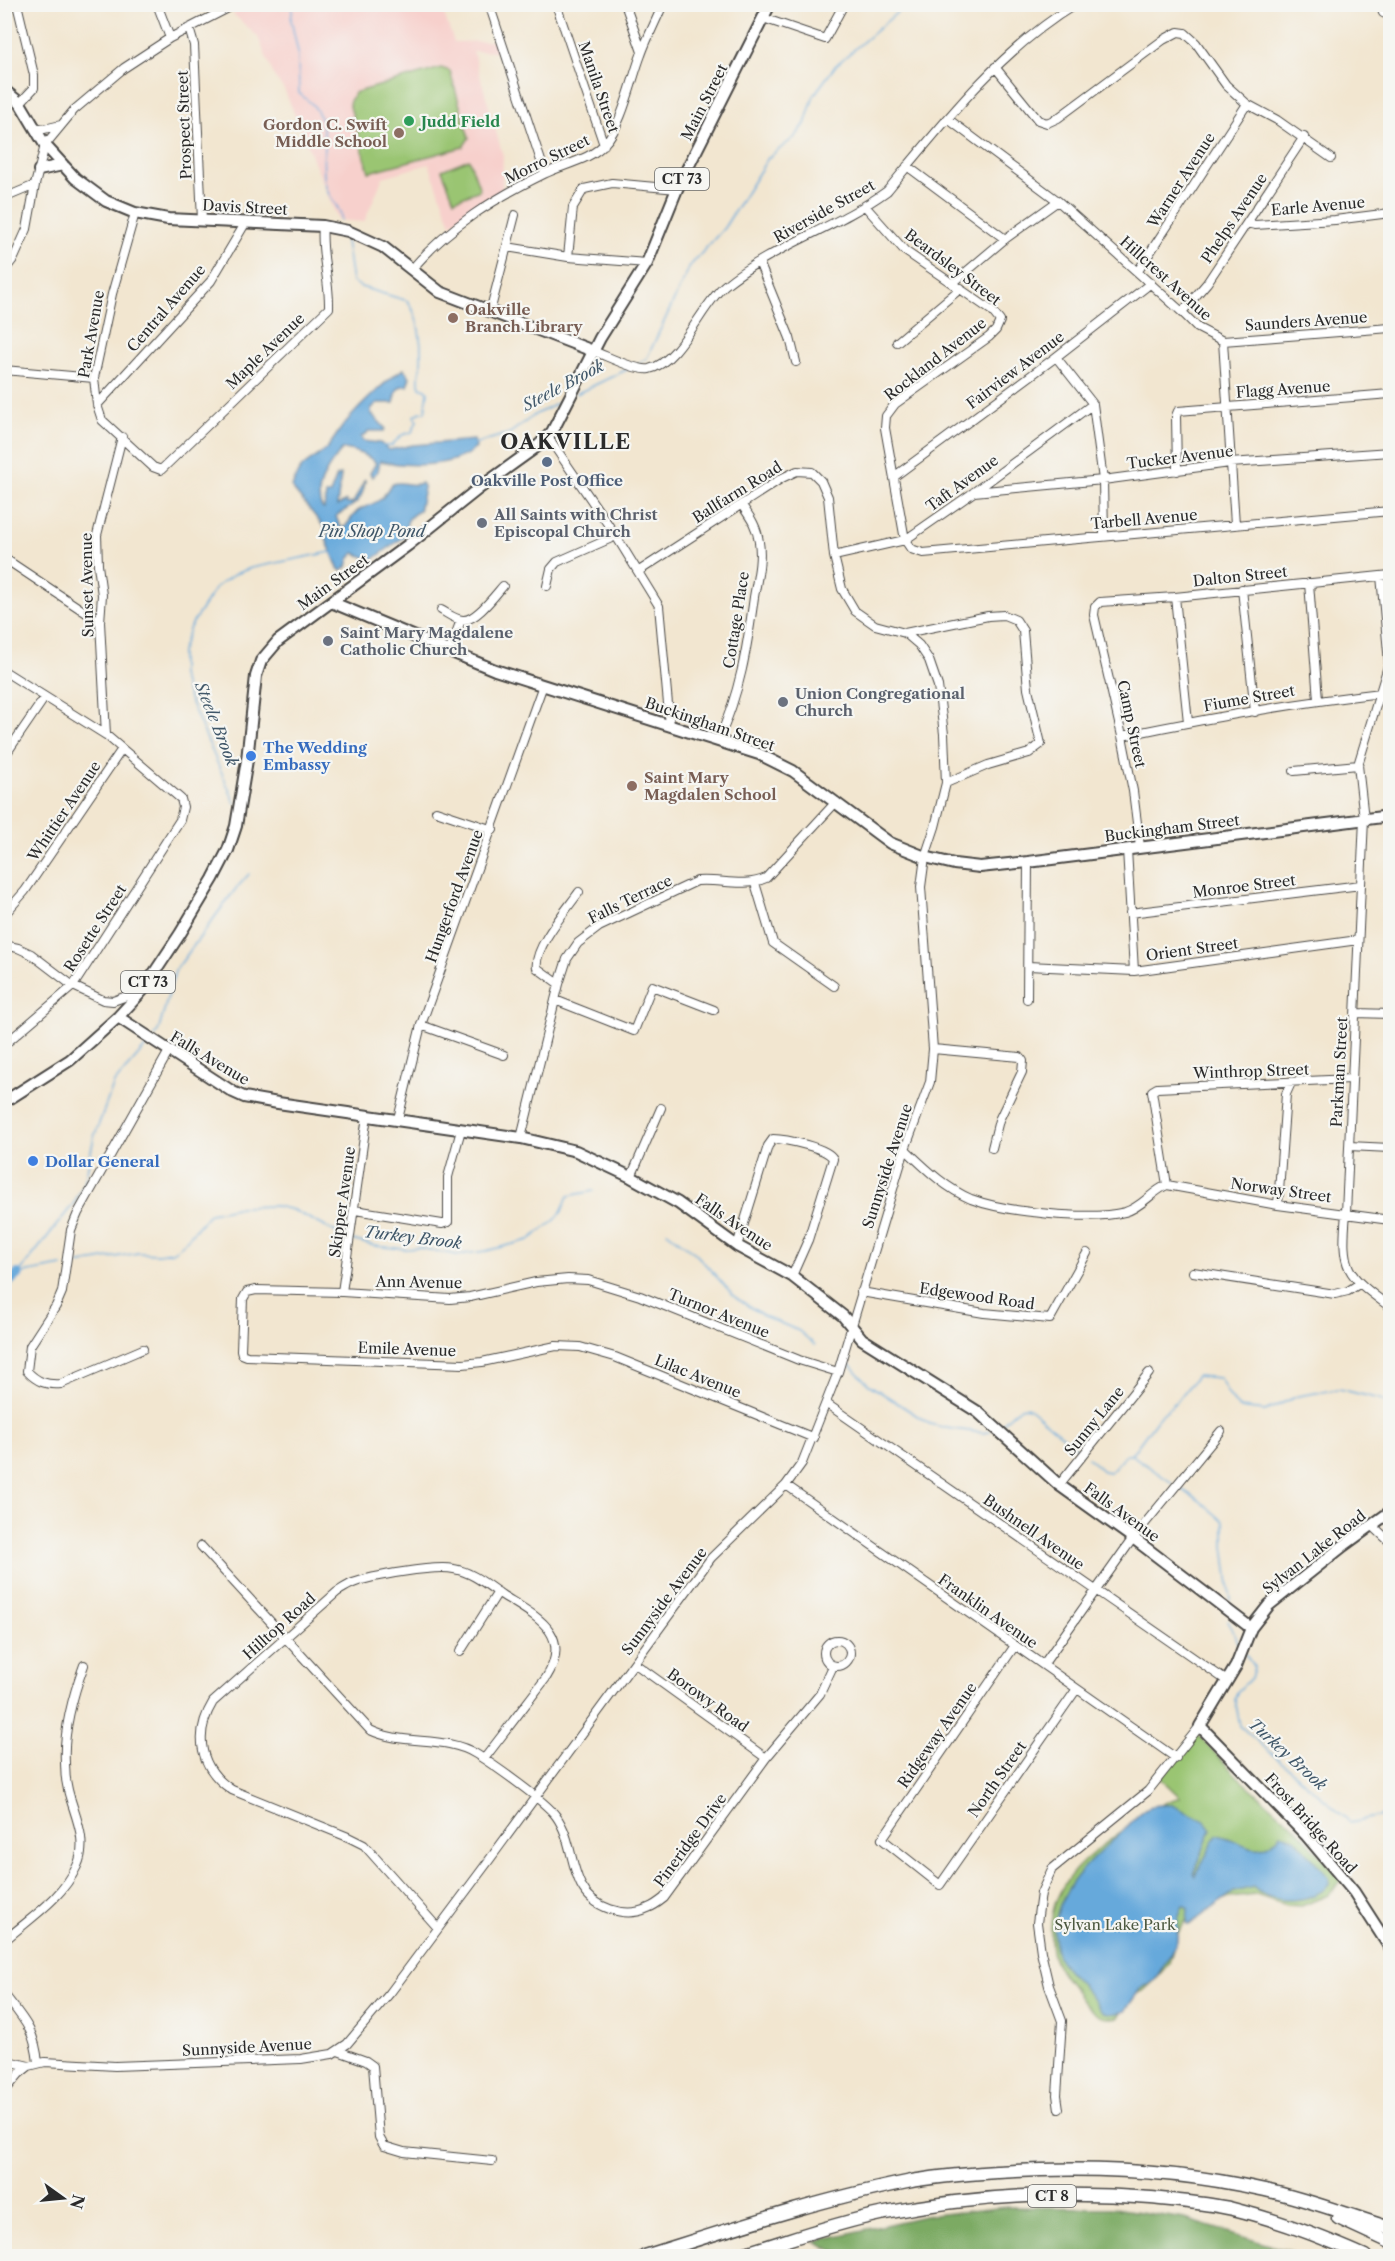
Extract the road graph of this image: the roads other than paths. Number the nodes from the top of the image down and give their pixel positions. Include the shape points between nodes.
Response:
1 (17, 4) edge
2 (158, 4) edge
3 (236, 4) edge
4 (489, 4) edge
5 (556, 4) edge
6 (625, 4) edge
7 (663, 4) edge
8 (770, 4) edge
9 (844, 4) edge
10 (1076, 4) edge
11 (1380, 4) edge
12 (226, 7) edge
13 (1390, 16) edge
14 (763, 18) junction
15 (189, 28) junction
16 (170, 38) junction
17 (642, 52) junction
18 (995, 68) junction
19 (4, 90) edge
20 (20, 103) junction
21 (1247, 104) junction
22 (948, 119) junction
23 (61, 125) junction
24 (33, 127) junction
25 (1304, 137) junction
26 (45, 145) junction
27 (604, 145) junction
28 (1330, 158) dead end
29 (63, 165) junction
30 (908, 166) junction
31 (39, 170) junction
32 (545, 173) junction
33 (35, 185) junction
34 (677, 189) junction
35 (4, 198) edge
36 (1058, 201) junction
37 (865, 206) junction
38 (135, 213) junction
39 (1390, 213) edge
40 (515, 215) dead end
41 (201, 220) junction
42 (246, 222) junction
43 (1247, 223) junction
44 (323, 226) junction
45 (1005, 239) junction
46 (507, 247) junction
47 (568, 257) junction
48 (759, 262) junction
49 (647, 263) junction
50 (412, 269) junction
51 (4, 271) edge
52 (1138, 271) junction
53 (953, 283) junction
54 (1150, 283) junction
55 (961, 288) junction
56 (490, 312) junction
57 (1182, 312) junction
58 (1000, 321) joint
59 (1390, 328) edge
60 (1223, 341) junction
61 (897, 342) dead end
62 (593, 351) junction
63 (1056, 357) junction
64 (796, 362) dead end
65 (4, 370) edge
66 (94, 378) junction
67 (1390, 394) edge
68 (1093, 404) junction
69 (97, 405) junction
70 (1228, 406) junction
71 (122, 437) junction
72 (548, 437) junction
73 (1390, 452) edge
74 (1230, 463) junction
75 (161, 470) joint
76 (1177, 471) junction
77 (895, 476) junction
78 (1103, 480) junction
79 (974, 492) junction
80 (741, 504) junction
81 (1390, 511) edge
82 (1235, 524) junction
83 (616, 536) junction
84 (1104, 536) junction
85 (905, 540) junction
86 (834, 556) junction
87 (4, 558) edge
88 (639, 571) junction
89 (1390, 575) edge
90 (1382, 576) junction
91 (1309, 583) junction
92 (503, 586) dead end
93 (547, 586) dead end
94 (1242, 589) junction
95 (1175, 597) junction
96 (331, 602) junction
97 (1095, 607) joint
98 (441, 610) dead end
99 (461, 620) junction
100 (100, 622) junction
101 (905, 633) junction
102 (449, 652) junction
103 (4, 671) edge
104 (543, 685) junction
105 (1381, 693) junction
106 (45, 697) junction
107 (1318, 700) junction
108 (1255, 712) junction
109 (1188, 722) junction
110 (670, 726) junction
111 (106, 735) junction
112 (1122, 736) junction
113 (718, 741) junction
114 (122, 749) junction
115 (4, 757) edge
116 (1358, 765) junction
117 (1294, 771) dead end
118 (946, 783) junction
119 (836, 802) junction
120 (436, 811) dead end
121 (1390, 816) edge
122 (1364, 819) junction
123 (493, 830) junction
124 (1140, 848) junction
125 (1127, 849) junction
126 (925, 857) junction
127 (1028, 862) junction
128 (755, 883) junction
129 (1361, 885) junction
130 (579, 892) dead end
131 (1130, 913) junction
132 (4, 915) edge
133 (1358, 940) junction
134 (4, 945) edge
135 (1028, 966) junction
136 (1134, 971) junction
137 (559, 984) junction
138 (73, 986) junction
139 (834, 986) dead end
140 (142, 990) junction
141 (1027, 999) dead end
142 (555, 1000) junction
143 (714, 1010) dead end
144 (1356, 1013) junction
145 (1390, 1014) edge
146 (118, 1017) junction
147 (421, 1024) junction
148 (4, 1045) edge
149 (166, 1049) junction
150 (933, 1049) junction
151 (504, 1055) dead end
152 (1352, 1079) junction
153 (1291, 1083) junction
154 (4, 1102) edge
155 (661, 1108) dead end
156 (367, 1116) junction
157 (398, 1119) junction
158 (461, 1130) junction
159 (521, 1138) junction
160 (1349, 1146) junction
161 (992, 1148) dead end
162 (1390, 1148) edge
163 (906, 1149) junction
164 (631, 1177) junction
165 (1167, 1185) junction
166 (1278, 1205) junction
167 (355, 1210) junction
168 (1346, 1213) junction
169 (1390, 1220) edge
170 (736, 1246) junction
171 (1087, 1253) dead end
172 (1193, 1272) dead end
173 (792, 1276) junction
174 (588, 1281) joint
175 (1359, 1284) junction
176 (342, 1292) junction
177 (861, 1292) junction
178 (1390, 1307) edge
179 (851, 1325) junction
180 (570, 1346) joint
181 (143, 1349) dead end
182 (242, 1354) joint
183 (838, 1372) junction
184 (1149, 1373) dead end
185 (827, 1404) junction
186 (1221, 1431) dead end
187 (814, 1438) junction
188 (786, 1485) junction
189 (1059, 1485) junction
190 (1390, 1512) edge
191 (1373, 1526) junction
192 (1133, 1538) junction
193 (1390, 1542) edge
194 (201, 1546) dead end
195 (1095, 1591) junction
196 (498, 1592) junction
197 (1251, 1628) junction
198 (285, 1638) junction
199 (1014, 1647) junction
200 (460, 1652) dead end
201 (634, 1663) junction
202 (84, 1665) dead end
203 (1043, 1665) junction
204 (833, 1666) dead end
205 (1227, 1681) junction
206 (1076, 1689) junction
207 (1200, 1726) junction
208 (766, 1758) junction
209 (1176, 1758) junction
210 (484, 1759) junction
211 (534, 1797) junction
212 (940, 1885) joint
213 (438, 1928) junction
214 (4, 1941) edge
215 (1390, 1948) edge
216 (4, 1994) edge
217 (338, 2051) junction
218 (4, 2060) edge
219 (33, 2065) junction
220 (4, 2092) edge
221 (1059, 2109) dead end
222 (492, 2161) dead end
223 (1210, 2180) junction
224 (1390, 2228) edge
225 (1390, 2242) edge
226 (645, 2256) edge
227 (736, 2256) edge
228 (1365, 2256) edge

1 - 20 street via 34,88
2 - 16 street
3 - 12 street
4 - 32 street
5 - 27 street, Manila Street
6 - 17 street
7 - 17 street, Morro Street
8 - 14 main road, Main Street / CT 73
9 - 14 street via 825,39
10 - 18 street, Riverside Street via 1023,41
11 - 13 street via 1383,13
12 - 15 street
14 - 34 main road, Main Street / CT 73
15 - 16 street
15 - 41 street, Prospect Street via 194,45
16 - 23 street via 124,68
17 - 27 street, Morro Street via 617,122
18 - 21 street via 1038,120 1047,123 1163,40 1178,32 1185,33 1226,85
18 - 22 street, Riverside Street
19 - 20 main road
20 - 24 main road, Davis Street
21 - 25 street
21 - 52 street, Warner Avenue
22 - 30 street, Riverside Street
22 - 36 street, Hillcrest Avenue
23 - 24 street
23 - 26 street
24 - 26 main road, Davis Street
25 - 28 street
25 - 43 street, Phelps Avenue
26 - 29 main road, Davis Street
26 - 31 street
27 - 32 street, Morro Street
29 - 31 main road
29 - 38 main road, Davis Street via 106,201
30 - 37 street, Riverside Street via 887,191
30 - 45 street
31 - 33 street
32 - 50 street, Morro Street via 475,213
33 - 35 street
33 - 51 street via 27,230
34 - 47 street via 612,183 584,189 573,207
34 - 49 main road, Main Street / CT 73
36 - 45 street
36 - 52 street, Hillcrest Avenue
37 - 48 street, Riverside Street
37 - 53 street, Beardsley Street via 905,251
38 - 41 main road, Davis Street
38 - 66 street, Park Avenue
39 - 43 street, Earle Avenue via 1335,220
40 - 46 street
41 - 42 main road, Davis Street
42 - 44 main road, Davis Street
42 - 69 street, Central Avenue via 211,281
43 - 57 street, Phelps Avenue via 1207,283
44 - 50 main road, Davis Street via 348,231 383,247
44 - 75 street, Maple Avenue via 321,245 329,308
45 - 53 street
46 - 47 street
46 - 56 street
47 - 49 street
48 - 62 street, Riverside Street via 723,286 678,348 657,366 640,369
48 - 64 street
49 - 62 main road, Main Street / CT 73
50 - 56 main road, Davis Street via 440,292
52 - 54 street, Hillcrest Avenue
53 - 55 street, Beardsley Street
54 - 57 street, Hillcrest Avenue
54 - 63 street, Fairview Avenue
55 - 58 street, Beardsley Street
55 - 61 street
56 - 62 main road, Davis Street
57 - 60 street, Hillcrest Avenue via 1198,328
58 - 77 street, Rockland Avenue via 989,337 895,404 886,416
59 - 60 street, Saunders Avenue
60 - 70 street
62 - 72 main road, Main Street / CT 73 via 566,410
63 - 68 street
63 - 77 street, Fairview Avenue
65 - 66 street
66 - 69 street, Park Avenue
67 - 70 street, Flagg Avenue
68 - 78 street
68 - 79 street, Taft Avenue
69 - 71 street, Park Avenue via 102,420
70 - 74 street
70 - 76 street, Flagg Avenue via 1178,411
71 - 75 street, Park Avenue
71 - 100 street, Sunset Avenue via 97,535
72 - 83 street
72 - 96 main road, Main Street / CT 73
73 - 74 street, Tucker Avenue
74 - 76 street, Tucker Avenue
74 - 82 street
76 - 78 street, Tucker Avenue
77 - 85 street
78 - 79 street, Tucker Avenue
78 - 84 street
79 - 85 street, Taft Avenue
80 - 86 street, Ballfarm Road via 782,477 797,471 813,472 828,496
80 - 88 street, Ballfarm Road
80 - 113 street, Cottage Place via 755,524 760,543 759,563 736,697
81 - 82 street, Tarbell Avenue
82 - 84 street, Tarbell Avenue
83 - 88 street
83 - 93 street via 556,562
84 - 85 street, Tarbell Avenue via 923,554 911,549
85 - 86 street, Taft Avenue
86 - 101 street, Ballfarm Road via 842,589 855,611 875,625
87 - 100 street
88 - 110 street via 659,606
89 - 90 street, Dalton Street
90 - 91 street, Dalton Street
90 - 105 street via 1389,663
91 - 94 street, Dalton Street
91 - 107 street
92 - 99 street via 474,616
94 - 95 street, Dalton Street
94 - 108 street
95 - 97 street, Dalton Street via 1100,602
95 - 109 street
96 - 102 main road, Buckingham Street
96 - 140 main road, Main Street / CT 73 via 278,641 261,661 241,801 224,859
97 - 112 street, Camp Street
98 - 99 street
99 - 102 street
100 - 111 street, Sunset Avenue
101 - 118 street via 920,645 938,686
101 - 118 street via 1004,615 1016,620 1023,631 1028,689 1041,744 1029,753
102 - 104 main road, Buckingham Street
103 - 106 street
104 - 110 main road, Buckingham Street
104 - 123 street, Hungerford Avenue
105 - 107 street, Fiume Street
105 - 116 street
106 - 111 street
106 - 115 street
107 - 108 street, Fiume Street
108 - 109 street, Fiume Street
109 - 112 street, Fiume Street
110 - 113 main road, Buckingham Street
111 - 114 street
112 - 124 street, Camp Street
113 - 119 main road, Buckingham Street via 759,754 793,771
114 - 132 street, Whittier Avenue via 25,891
114 - 138 street, Rosette Street via 181,799 183,807 180,820
116 - 117 street
116 - 122 street, Parkman Street
118 - 126 street
119 - 126 main road, Buckingham Street via 890,843
119 - 128 street via 766,878
120 - 123 street
121 - 122 main road, Buckingham Street
122 - 124 main road, Buckingham Street
122 - 129 street, Parkman Street
123 - 147 street, Hungerford Avenue
124 - 125 main road, Buckingham Street
125 - 127 main road, Buckingham Street
125 - 131 street
126 - 127 main road, Buckingham Street via 980,867
126 - 150 street, Sunnyside Avenue via 921,887
127 - 135 street
128 - 137 street, Falls Terrace via 697,881 599,927 578,943 567,959
128 - 139 street via 773,943
129 - 131 street, Monroe Street
129 - 133 street, Parkman Street
130 - 137 street via 537,957 537,968
131 - 136 street
133 - 136 street, Orient Street
133 - 144 street, Parkman Street
134 - 138 street via 31,954
135 - 136 street, Orient Street
135 - 141 street
137 - 142 street, Falls Terrace
138 - 140 street via 113,1001
138 - 148 street, Rosette Street
140 - 146 main road, CT 73
142 - 143 street via 634,1031 652,986
142 - 159 street, Falls Terrace
144 - 145 street
144 - 152 street, Parkman Street
146 - 149 main road, Falls Avenue
146 - 154 main road, CT 73 via 70,1060
147 - 151 street
147 - 157 street, Hungerford Avenue
149 - 156 main road, Falls Avenue via 240,1095
149 - 181 street via 78,1213 71,1230 62,1292 30,1346 27,1371 35,1380 48,1385 61,1384
150 - 161 street via 1007,1055 1023,1061
150 - 163 street, Sunnyside Avenue via 930,1083
152 - 153 street, Winthrop Street
152 - 160 street, Parkman Street
153 - 165 street, Winthrop Street via 1152,1091
153 - 166 street via 1286,1094
155 - 164 street
156 - 157 main road, Falls Avenue
156 - 167 street, Skipper Avenue
157 - 158 main road, Falls Avenue
158 - 159 main road, Falls Avenue
158 - 167 street via 448,1177 448,1222
159 - 164 main road, Falls Avenue via 576,1151
160 - 162 street
160 - 168 street, Parkman Street
163 - 165 street via 934,1177 971,1199 1068,1216 1126,1211 1143,1204
163 - 177 street, Sunnyside Avenue
164 - 170 main road, Falls Avenue via 678,1203
165 - 166 street, Norway Street
166 - 168 street, Norway Street
167 - 176 street, Skipper Avenue
168 - 169 street, Norway Street
168 - 175 street, Parkman Street via 1343,1248 1346,1263
170 - 173 main road, Falls Avenue
170 - 173 street via 773,1139 828,1152 833,1159 808,1240
171 - 177 street, Edgewood Road via 1050,1319
172 - 175 street via 1335,1294
173 - 179 main road, Falls Avenue
174 - 176 street, Ann Avenue via 543,1281 450,1299
174 - 183 street, Turnor Avenue via 640,1296
175 - 178 street, Parkman Street
176 - 182 street, Ann Avenue via 247,1292 243,1299
177 - 179 street, Sunnyside Avenue
179 - 183 street, Sunnyside Avenue
179 - 189 main road, Falls Avenue via 862,1339 978,1412
180 - 182 street, Emile Avenue via 463,1365
180 - 187 street, Lilac Avenue via 615,1357
183 - 185 street, Sunnyside Avenue
184 - 189 street, Sunny Lane
185 - 187 street, Sunnyside Avenue
185 - 195 street, Bushnell Avenue
186 - 192 street
187 - 188 street, Sunnyside Avenue
188 - 199 street, Franklin Avenue
188 - 201 street, Sunnyside Avenue via 711,1558
189 - 192 main road, Falls Avenue
190 - 191 main road, Sylvan Lake Road
191 - 193 street
191 - 197 main road, Sylvan Lake Road via 1269,1605
192 - 195 street
192 - 197 main road, Falls Avenue
194 - 198 street, Pineridge Drive
195 - 203 street
195 - 205 street, Bushnell Avenue
196 - 198 street, Hilltop Road via 453,1568 366,1580 337,1592
196 - 200 street
196 - 210 street, Hilltop Road via 541,1620 554,1637 556,1648 552,1669
197 - 205 main road, Sylvan Lake Road
198 - 210 street, Pineridge Drive via 370,1730 386,1737 465,1748
198 - 213 street, Hilltop Road via 213,1702 203,1724 205,1759 232,1791 364,1845
199 - 203 street, Franklin Avenue
199 - 212 street, Ridgeway Avenue via 882,1839
201 - 208 street, Borowy Road
201 - 211 street, Sunnyside Avenue
202 - 214 street via 69,1713 64,1759 67,1787 80,1829 78,1863 57,1896
203 - 206 street, Franklin Avenue
204 - 208 street, Pineridge Drive via 820,1694
205 - 207 main road, Sylvan Lake Road
206 - 209 street, Franklin Avenue
206 - 212 street, North Street
207 - 209 street, Sylvan Lake Road
207 - 215 main road, Frost Bridge Road via 1306,1835 1354,1892
208 - 211 street, Pineridge Drive via 664,1898 647,1909 626,1913 594,1901 581,1885 564,1829 555,1814
209 - 221 street, Sylvan Lake Road via 1148,1791 1052,1869 1041,1893 1037,1923 1041,1952 1048,1986 1062,2021
210 - 211 street, Pineridge Drive
211 - 213 street, Sunnyside Avenue
213 - 217 street, Sunnyside Avenue via 355,2037
216 - 219 street via 31,2029 36,2049
217 - 219 street, Sunnyside Avenue via 277,2061 129,2066 54,2061
217 - 222 street via 373,2066 379,2137 384,2146 404,2152
218 - 219 street, Sunnyside Avenue
219 - 220 street
223 - 224 highway via 1310,2201
223 - 225 highway, CT 8 via 1302,2204
223 - 226 highway, CT 8 via 1056,2169 957,2175 806,2207
227 - 228 highway, CT 8 via 879,2214 947,2203 1062,2195 1132,2197 1231,2208 1286,2224

